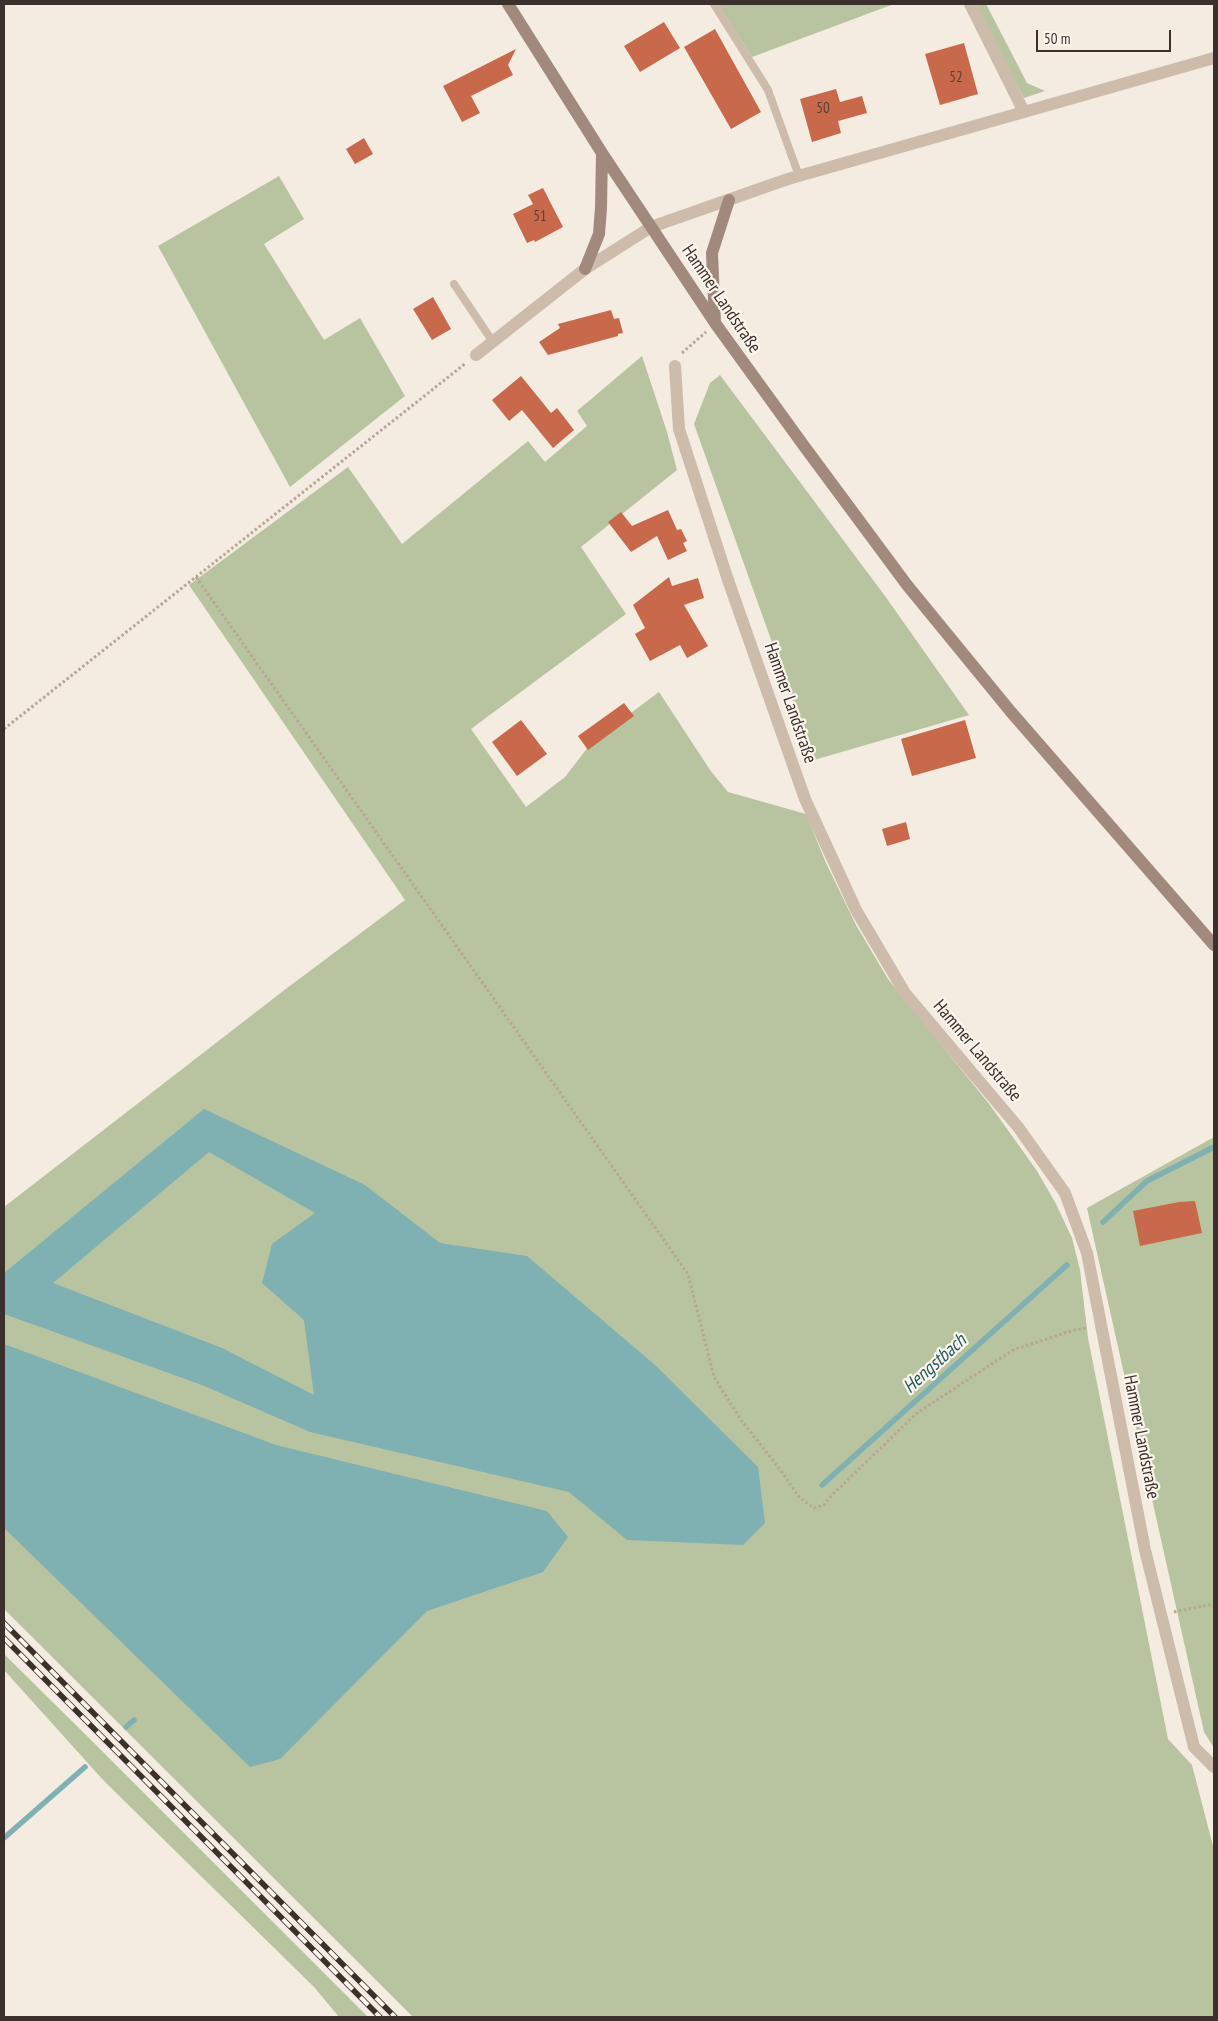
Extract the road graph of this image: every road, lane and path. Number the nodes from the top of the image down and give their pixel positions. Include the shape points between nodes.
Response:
1 (508, 4) edge
2 (714, 4) edge
3 (970, 4) edge
4 (1214, 58) edge
5 (1024, 112) junction
6 (602, 153) junction
7 (799, 176) junction
8 (729, 200) junction
9 (651, 227) junction
10 (585, 269) junction
11 (454, 284) dead end
12 (716, 323) junction
13 (493, 342) junction
14 (476, 355) joint
15 (675, 366) joint
16 (196, 577) junction
17 (4, 729) edge
18 (1214, 945) edge
19 (1101, 1325) junction
20 (1213, 1604) dead end
21 (1161, 1614) junction
22 (1214, 1767) edge

1 - 6 main road, Hammer Landstraße
2 - 7 lane via 768,90
3 - 5 street
4 - 5 street
5 - 7 street
6 - 9 main road, Hammer Landstraße
6 - 10 main road via 599,234
7 - 8 street
8 - 9 street
8 - 12 main road via 712,253
9 - 10 street
9 - 12 main road, Hammer Landstraße
10 - 13 street
11 - 13 lane
12 - 15 path via 678,356
12 - 18 main road, Hammer Landstraße via 907,585 1011,712
13 - 14 street
14 - 16 path
15 - 19 street, Hammer Landstraße via 679,429 805,799 856,910 904,993 1018,1127 1065,1193 1087,1253
16 - 17 path
16 - 19 path via 688,1274 714,1377 741,1420 799,1497 814,1508 824,1505 917,1413 1014,1350 1074,1330
19 - 21 street, Hammer Landstraße via 1145,1550
20 - 21 path
21 - 22 street, Hammer Landstraße via 1194,1747

